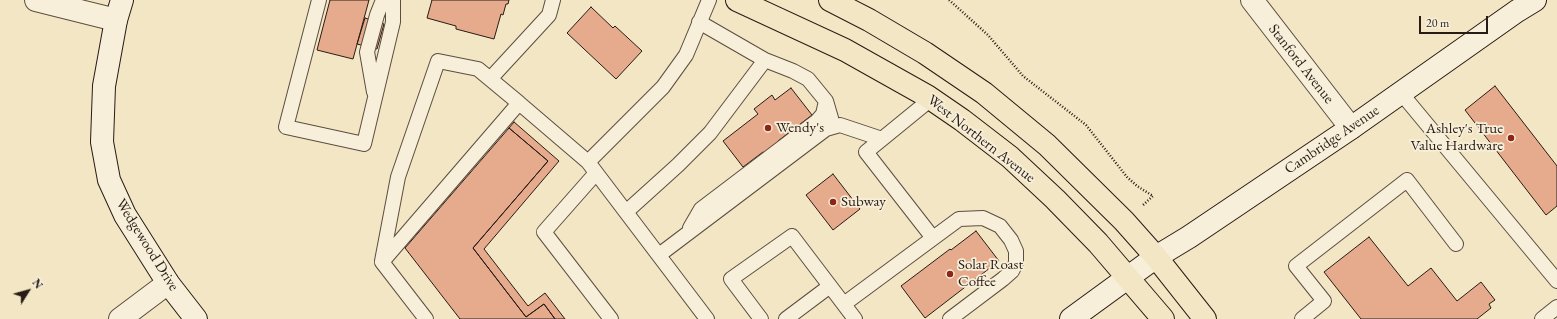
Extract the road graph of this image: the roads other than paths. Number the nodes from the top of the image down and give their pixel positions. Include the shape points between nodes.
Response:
1 (36, 0) edge
2 (319, 0) edge
3 (383, 0) edge
4 (393, 0) edge
5 (553, 0) edge
6 (709, 0) edge
7 (737, 0) edge
8 (830, 0) edge
9 (1252, 0) edge
10 (1535, 0) edge
11 (119, 10) edge
12 (699, 22) junction
13 (765, 60) junction
14 (490, 79) junction
15 (1401, 93) junction
16 (375, 98) junction
17 (931, 99) junction
18 (826, 101) junction
19 (519, 103) junction
20 (1351, 128) junction
21 (826, 129) junction
22 (882, 139) junction
23 (592, 168) junction
24 (626, 212) junction
25 (685, 236) junction
26 (933, 238) junction
27 (1456, 244) dead end
28 (659, 255) junction
29 (1156, 257) junction
30 (382, 262) junction
31 (1128, 277) junction
32 (1557, 281) edge
33 (168, 283) junction
34 (830, 286) junction
35 (844, 304) junction
36 (1557, 307) edge
37 (120, 319) edge
38 (196, 319) edge
39 (426, 319) edge
40 (611, 319) edge
41 (707, 319) edge
42 (761, 319) edge
43 (786, 319) edge
44 (855, 319) edge
45 (950, 319) edge
46 (1071, 319) edge
47 (1163, 319) edge
48 (1205, 319) edge
49 (1302, 319) edge
50 (1542, 319) edge

1 - 11 street
2 - 16 lane via 286,127 364,144
3 - 16 lane via 367,52
4 - 16 lane via 393,22
5 - 14 lane via 549,15
6 - 12 lane
7 - 17 main road, West Northern Avenue via 845,50
8 - 29 main road via 925,53 984,93 1047,145 1104,200
9 - 20 street, Stanford Avenue
10 - 15 street, Cambridge Avenue
11 - 33 street, Wedgewood Drive via 104,86 102,142 109,180 125,215
12 - 13 lane
12 - 23 lane via 686,55 663,87
13 - 18 lane via 808,79
13 - 24 lane via 710,133
14 - 19 lane
14 - 30 lane via 478,68 438,61 398,177
15 - 20 street, Cambridge Avenue
15 - 32 lane
17 - 22 lane
17 - 31 main road, West Northern Avenue via 962,120 1021,168 1098,242
18 - 21 lane via 831,118
18 - 25 lane via 823,114 817,120 701,210
19 - 23 lane
19 - 30 lane
20 - 29 street, Cambridge Avenue via 1196,233
21 - 22 lane via 840,125
21 - 25 lane
22 - 26 lane via 866,152
23 - 24 lane
23 - 40 lane via 544,232
24 - 28 lane
25 - 28 lane
26 - 35 lane
26 - 45 lane via 959,219 983,218 1000,226 1016,251 1016,263 1012,271
27 - 49 lane via 1407,180 1296,266 1324,301
28 - 41 lane
29 - 31 street, Cambridge Avenue
29 - 48 main road
30 - 39 lane
31 - 46 street, Cambridge Avenue
31 - 47 main road, West Northern Avenue
33 - 37 street
33 - 38 street, Wedgewood Drive
34 - 35 lane
34 - 42 lane via 792,236 731,280
34 - 43 lane
35 - 44 lane
36 - 50 lane

